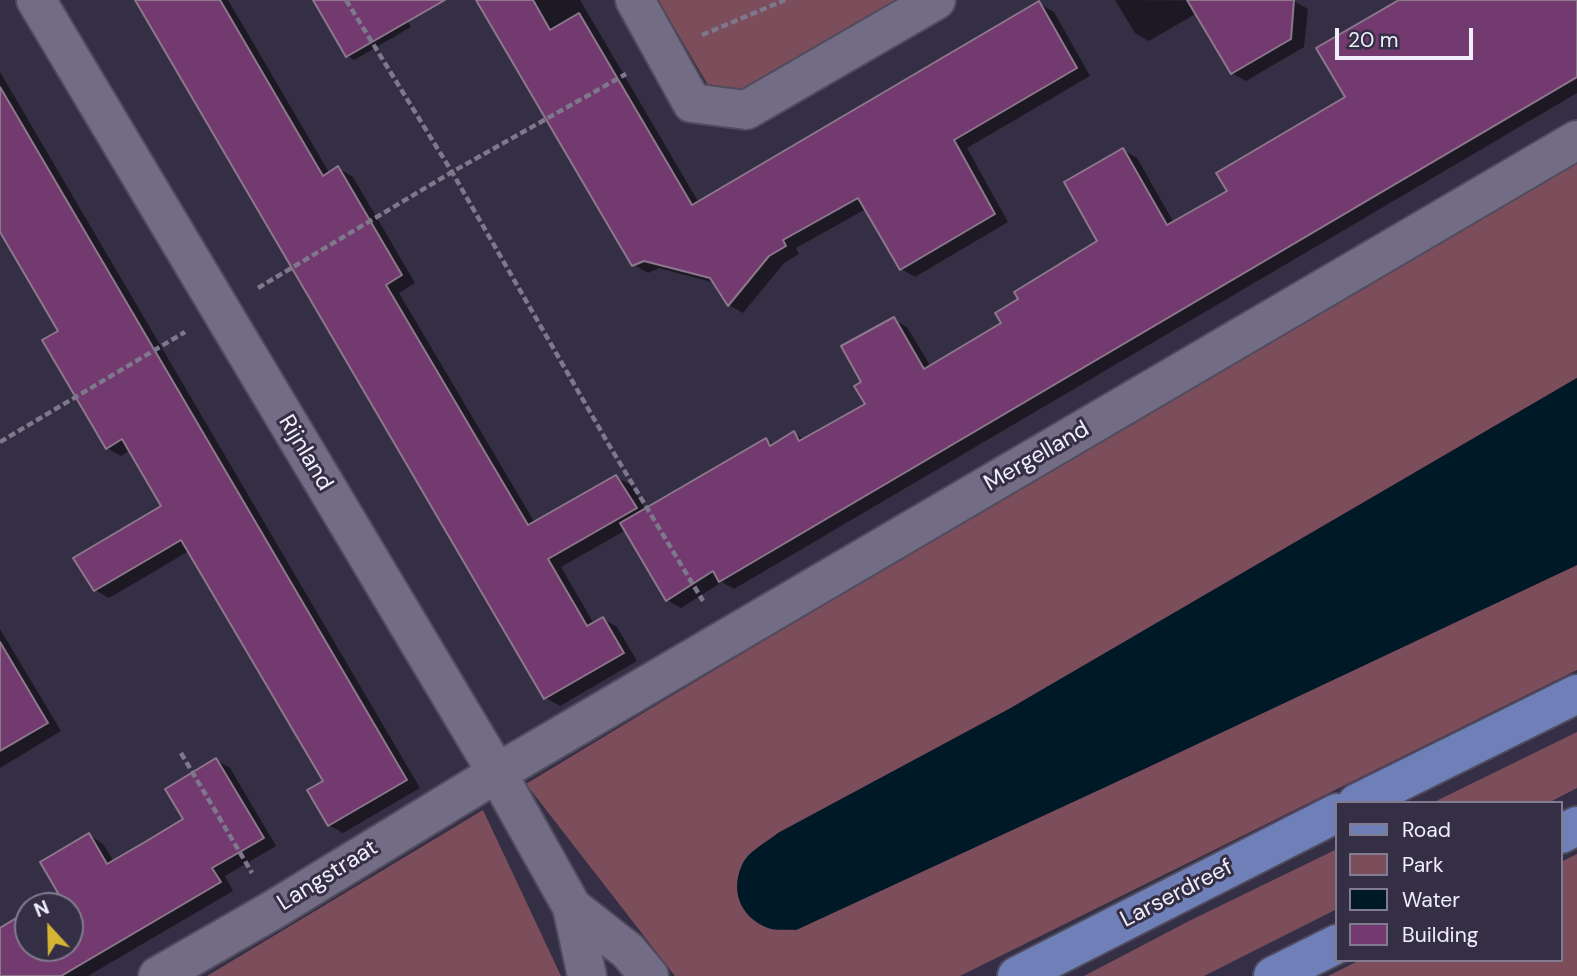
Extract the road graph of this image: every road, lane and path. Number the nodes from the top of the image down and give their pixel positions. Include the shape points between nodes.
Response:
1 (36, 0) edge
2 (346, 0) edge
3 (635, 0) edge
4 (785, 0) edge
5 (936, 0) edge
6 (663, 53) junction
7 (1577, 140) edge
8 (452, 172) junction
9 (220, 311) junction
10 (0, 442) edge
11 (726, 639) junction
12 (1577, 694) edge
13 (181, 753) dead end
14 (497, 773) junction
15 (1361, 801) edge
16 (1336, 814) edge
17 (572, 907) junction
18 (273, 910) junction
19 (1336, 944) edge
20 (159, 976) edge
21 (587, 976) edge
22 (649, 976) edge
23 (1017, 976) edge
24 (1273, 976) edge

1 - 9 street, Rijnland
2 - 8 path
3 - 6 street
4 - 6 path
5 - 6 street via 746,110 692,103
6 - 8 path
7 - 11 street, Mergelland
8 - 9 path
8 - 11 path
9 - 10 path
9 - 14 street, Rijnland
11 - 14 street, Mergelland
12 - 15 main road
13 - 18 path
14 - 17 street, Rijnland
14 - 18 street, Langstraat
16 - 23 main road, Larserdreef
17 - 21 street, Rijnland
17 - 22 street, Rijnland via 628,951
18 - 20 street, Langstraat
19 - 24 main road

